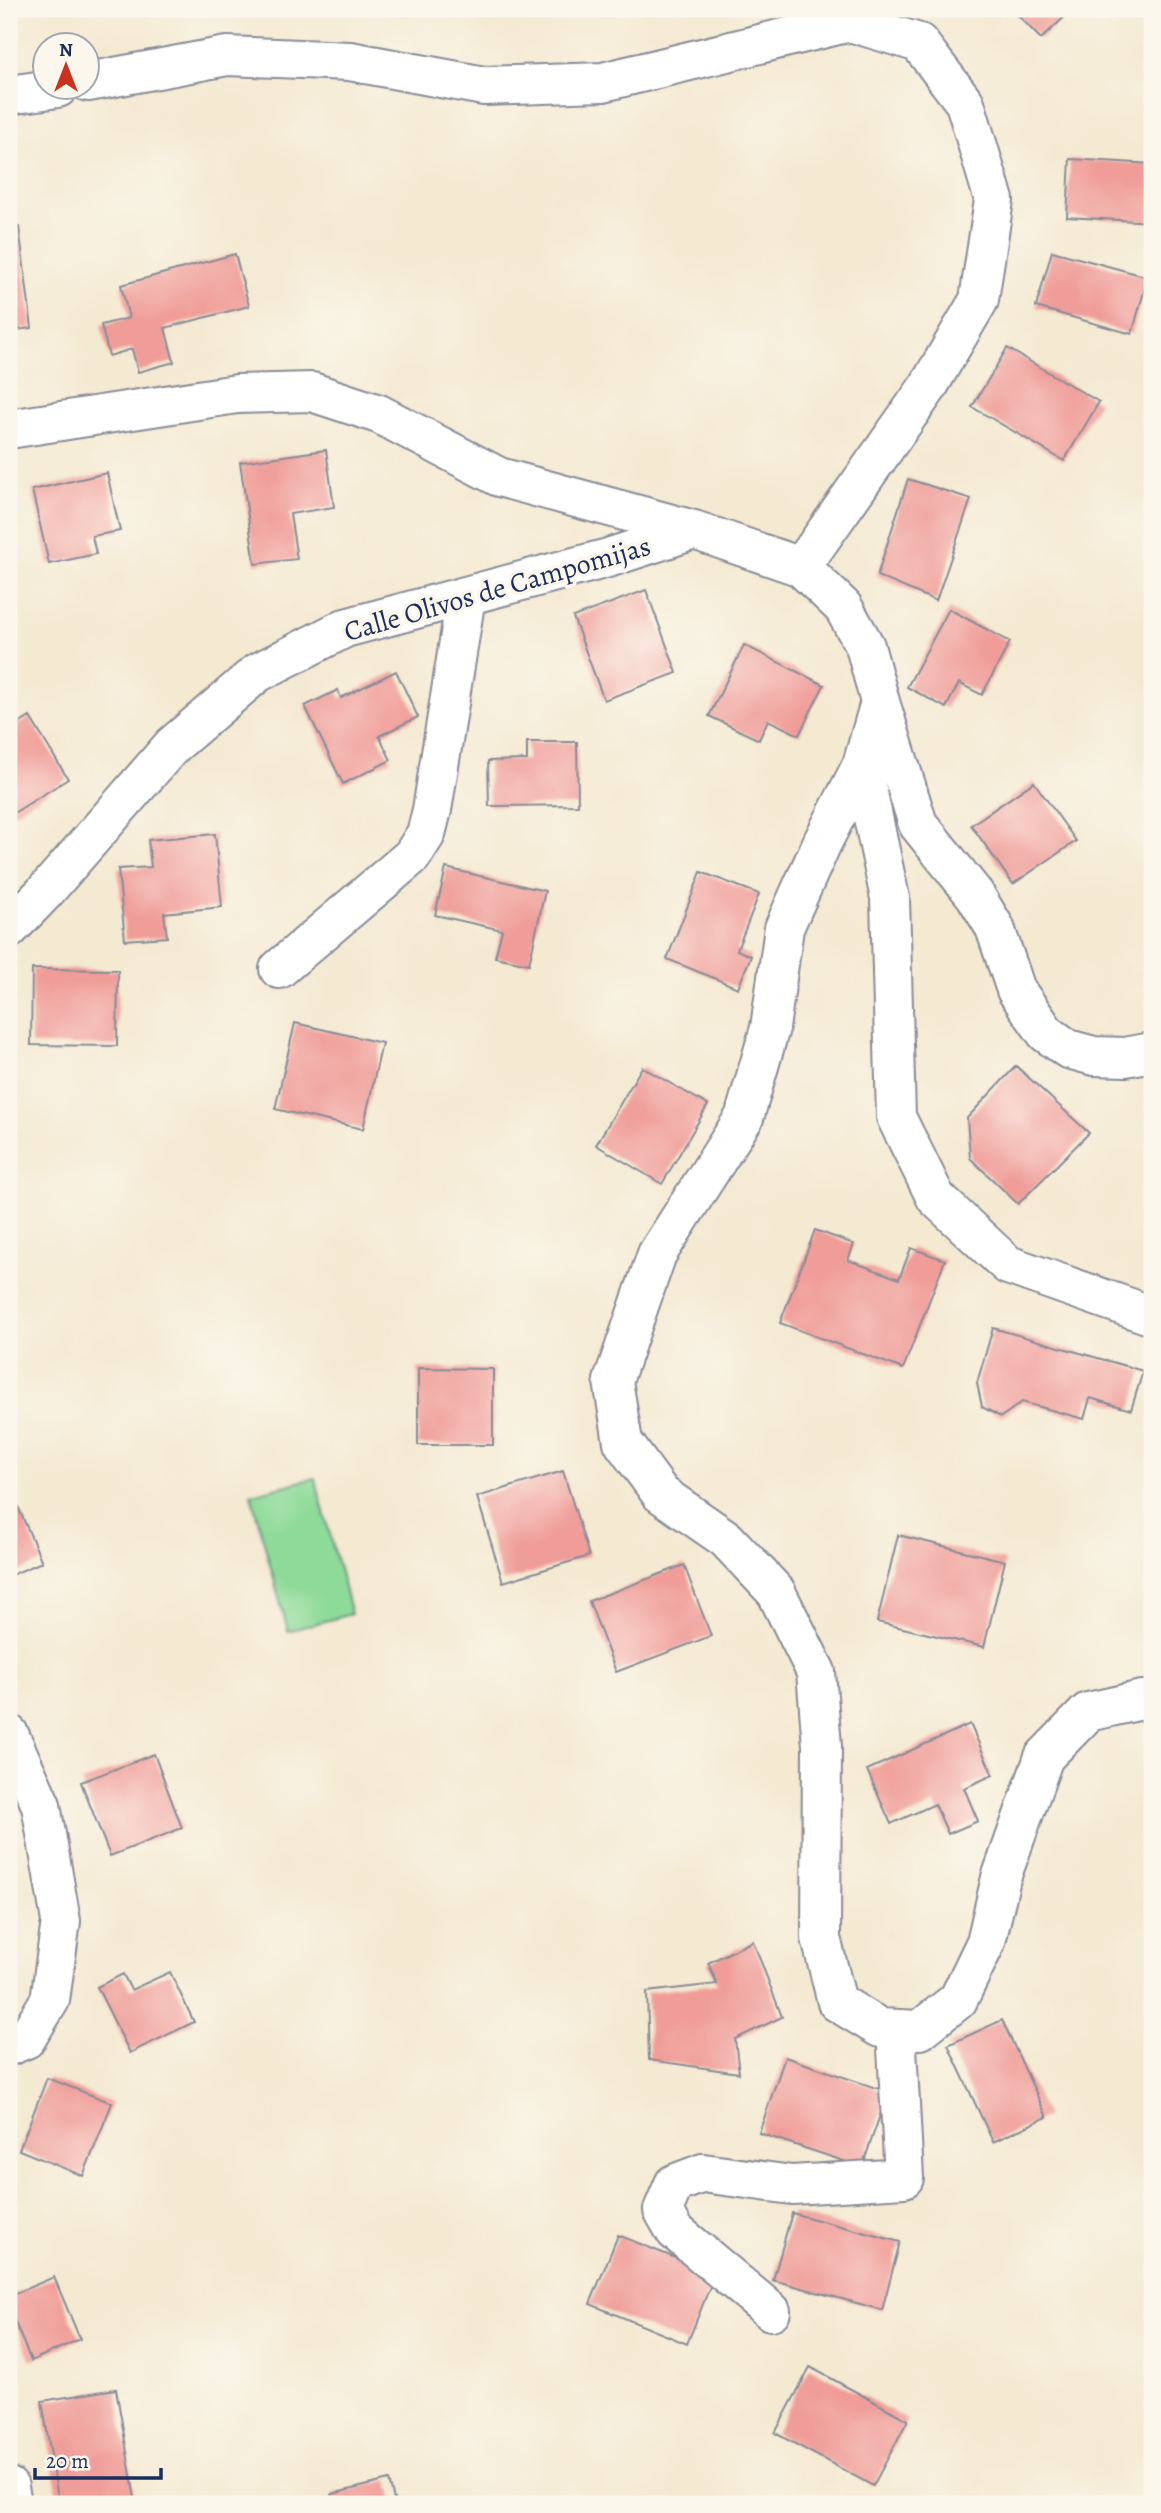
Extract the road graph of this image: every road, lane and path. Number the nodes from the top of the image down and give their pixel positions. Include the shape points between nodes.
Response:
1 (102, 79) edge
2 (32, 92) edge
3 (9, 95) edge
4 (9, 429) edge
5 (694, 530) junction
6 (801, 567) junction
7 (466, 597) junction
8 (880, 702) junction
9 (862, 765) junction
10 (9, 929) edge
11 (279, 969) dead end
12 (1152, 1052) edge
13 (1147, 1314) dead end
14 (1152, 1703) edge
15 (9, 1734) edge
16 (897, 2029) junction
17 (9, 2046) edge
18 (771, 2311) dead end
19 (9, 2487) edge
20 (12, 2504) edge

1 - 6 street via 227,56 350,61 484,86 603,82 850,22 919,43 965,103 994,200 979,300 928,387
2 - 3 street
4 - 5 street via 237,394 312,392 379,414 499,477
5 - 6 street
5 - 7 street, Calle Olivos de Campomijas
6 - 8 street via 843,607 865,646
7 - 10 street, Calle Olivos de Campomijas via 345,628 257,673 172,746
7 - 11 street via 426,834 412,856
8 - 9 street
8 - 12 street via 918,824 975,895 995,928 1016,990 1046,1033 1068,1049 1094,1056
9 - 13 street via 890,898 897,1117 936,1198 1008,1265
9 - 16 street via 784,928 770,1028 744,1118 657,1254 613,1381 623,1442 660,1494 726,1539 776,1592 817,1672 822,1746 821,1938 838,2002 880,2028
14 - 16 street via 1142,1700 1088,1712 1044,1757 1001,1878 985,1942 958,2000 920,2030
15 - 17 street via 41,1805 61,1921 50,2000 26,2039
16 - 18 street via 904,2178 792,2185 703,2173 674,2184 663,2210 675,2231
19 - 20 street

